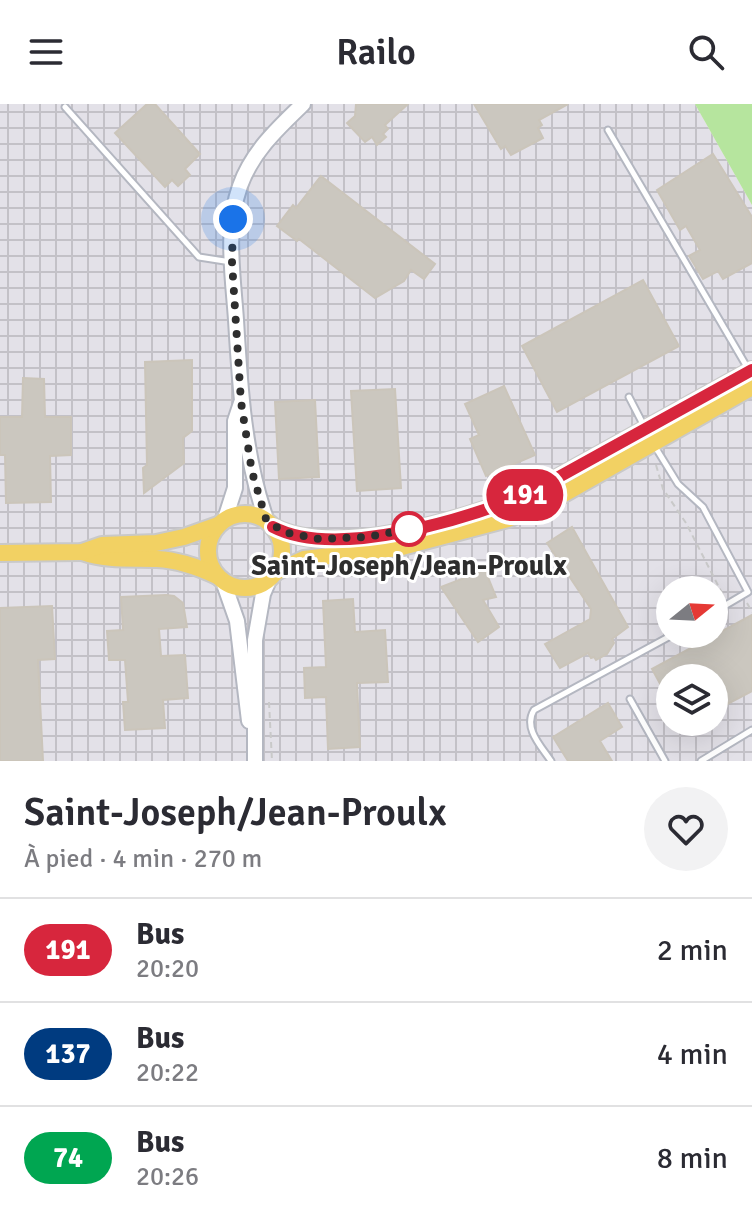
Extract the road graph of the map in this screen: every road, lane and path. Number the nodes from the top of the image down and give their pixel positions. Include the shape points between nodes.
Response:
1 (303, 104) edge
2 (65, 107) dead end
3 (608, 130) dead end
4 (232, 262) junction
5 (751, 376) edge
6 (629, 397) dead end
7 (241, 402) junction
8 (650, 444) junction
9 (221, 522) junction
10 (270, 523) junction
11 (82, 552) junction
12 (0, 553) edge
13 (272, 576) junction
14 (713, 576) edge
15 (220, 578) junction
16 (743, 595) junction
17 (728, 603) edge
18 (752, 612) edge
19 (656, 644) edge
20 (630, 699) dead end
21 (752, 730) edge
22 (254, 732) junction
23 (255, 761) edge
24 (551, 761) edge
25 (665, 761) edge
26 (701, 761) edge

1 - 4 street via 264,143 245,175 233,219
2 - 4 lane via 199,257
3 - 5 lane
4 - 7 street
5 - 8 main road
6 - 8 lane
7 - 9 street via 235,421 235,488
7 - 10 street via 252,472
8 - 10 main road via 528,494 454,519 382,535 294,536
8 - 13 main road via 560,496 484,527 398,548 304,559
8 - 14 path via 663,489
8 - 16 lane via 678,484 703,507 748,592
9 - 10 main road via 249,514
9 - 11 main road via 180,538 102,545
9 - 15 main road via 208,544
10 - 13 main road via 282,549
11 - 12 main road
11 - 15 main road via 103,559 173,561
13 - 15 main road via 261,585 242,588
13 - 22 street via 263,594 255,640
15 - 22 street via 237,621
16 - 17 lane
16 - 18 path
19 - 24 lane via 534,710 530,728
20 - 25 lane
21 - 26 lane
22 - 23 street

